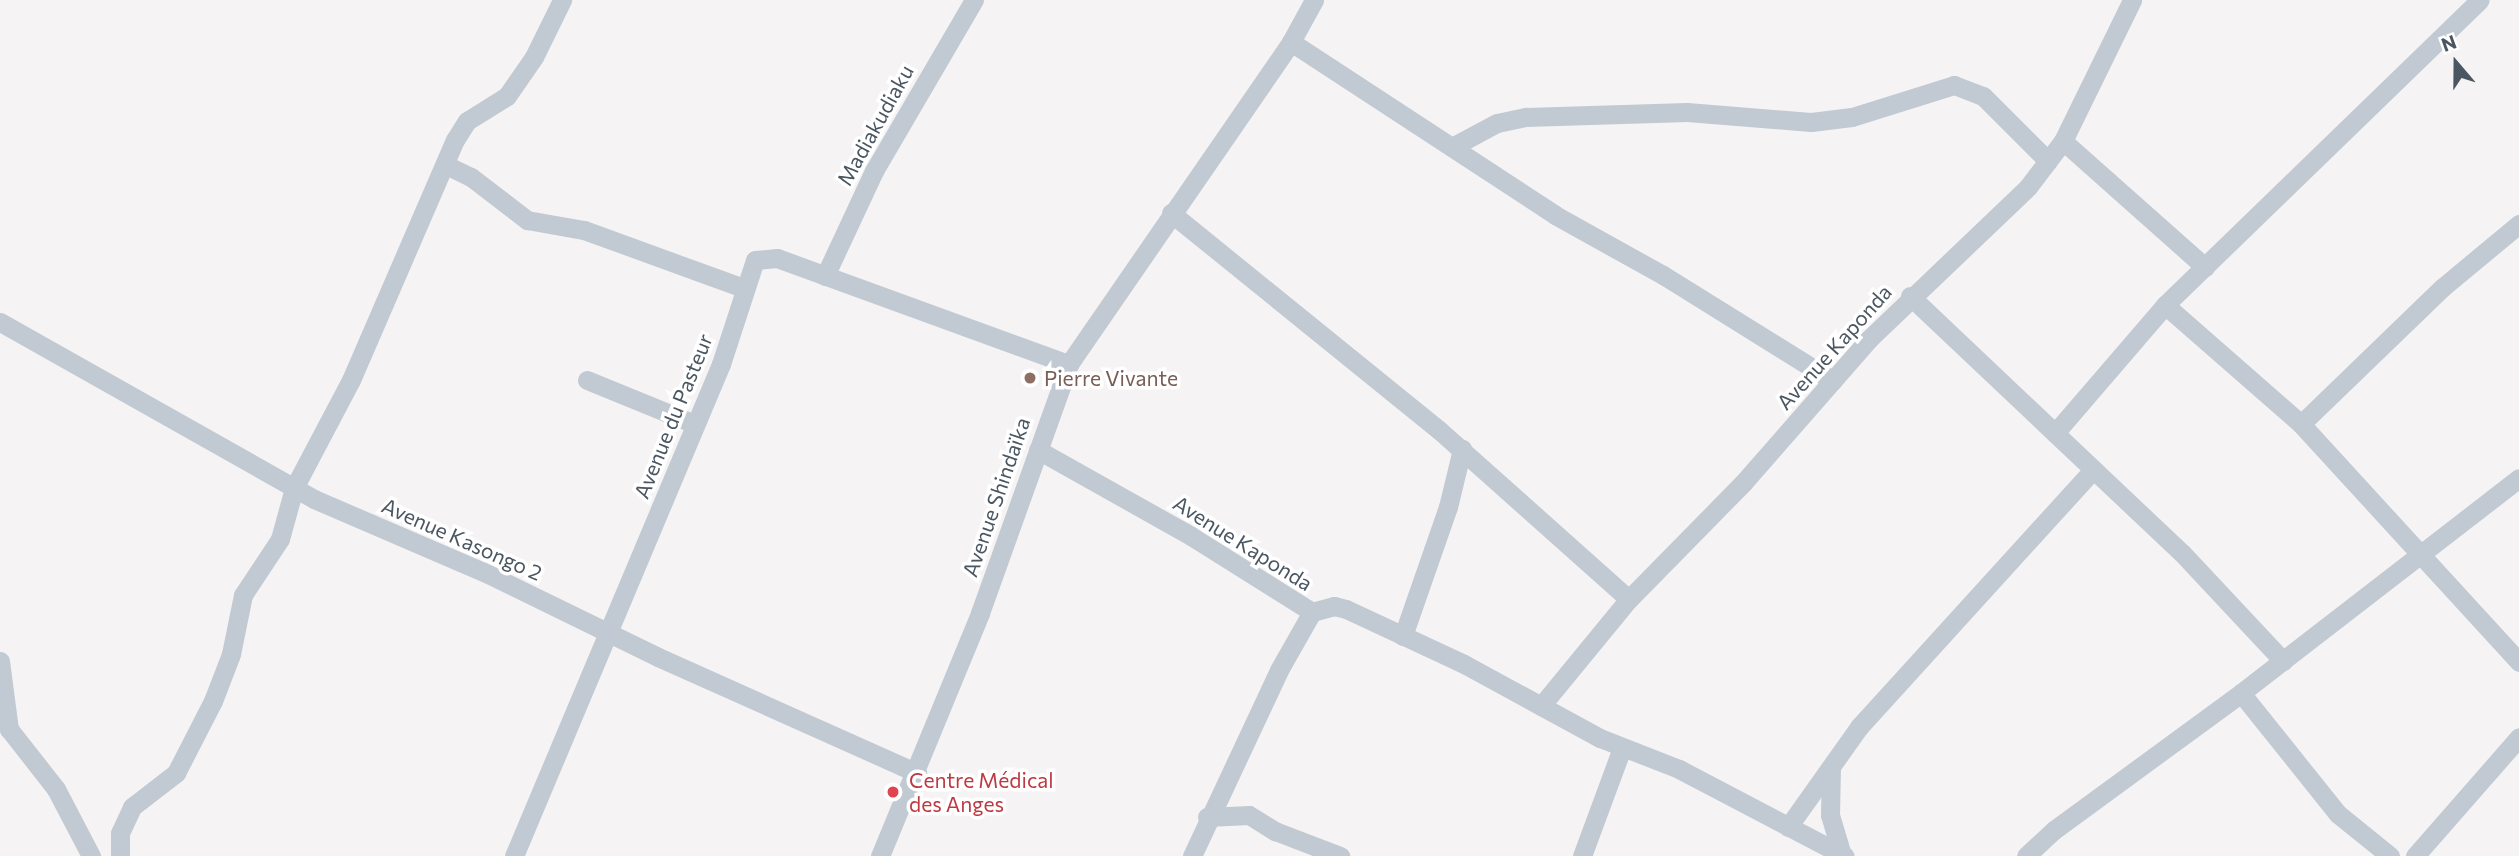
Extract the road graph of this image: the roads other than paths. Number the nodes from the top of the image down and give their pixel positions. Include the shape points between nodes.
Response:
1 (562, 0) edge
2 (974, 0) edge
3 (1314, 0) edge
4 (2132, 0) edge
5 (2480, 0) edge
6 (1291, 43) junction
7 (2063, 141) junction
8 (1452, 147) junction
9 (2048, 162) junction
10 (446, 165) junction
11 (1171, 213) junction
12 (2519, 223) edge
13 (2205, 267) junction
14 (825, 276) junction
15 (743, 288) junction
16 (1910, 296) junction
17 (2165, 305) junction
18 (0, 322) edge
19 (1069, 364) junction
20 (587, 380) dead end
21 (1833, 380) junction
22 (695, 424) junction
23 (2301, 424) junction
24 (2055, 433) junction
25 (1462, 449) junction
26 (1038, 450) junction
27 (2092, 470) junction
28 (2519, 478) edge
29 (293, 488) junction
30 (2423, 555) junction
31 (1629, 599) junction
32 (1312, 612) junction
33 (605, 631) junction
34 (1403, 636) junction
35 (0, 661) edge
36 (2283, 661) junction
37 (2519, 662) edge
38 (2241, 693) junction
39 (1541, 706) junction
40 (2519, 737) edge
41 (1622, 748) junction
42 (1831, 763) junction
43 (917, 773) junction
44 (1207, 817) junction
45 (1788, 827) junction
46 (2426, 852) edge
47 (1843, 855) edge
48 (91, 856) edge
49 (120, 856) edge
50 (514, 856) edge
51 (880, 856) edge
52 (1192, 856) edge
53 (1340, 856) edge
54 (1582, 856) edge
55 (2026, 856) edge
56 (2390, 856) edge

1 - 10 street via 534,57 507,96 467,121
2 - 14 street, Madiakudiaku via 880,159
3 - 6 street, Avenue Shindaïka
4 - 7 street, Avenue Kaponda
5 - 13 street
6 - 8 street
6 - 11 street, Avenue Shindaïka
7 - 9 street, Avenue Kaponda
7 - 13 street
8 - 9 street via 1497,123 1526,117 1687,112 1811,121 1852,117 1954,85 1983,96
8 - 21 street via 1555,215 1663,275
9 - 16 street, Avenue Kaponda via 1997,217
10 - 15 street via 471,177 527,220 584,230
10 - 29 street via 351,380
11 - 19 street, Avenue Shindaïka
11 - 25 street
12 - 23 street via 2443,287
13 - 17 street
14 - 15 street, Avenue du Pasteur via 764,256 752,263
14 - 19 street, Avenue du Pasteur
15 - 22 street, Avenue du Pasteur via 721,364
16 - 21 street, Avenue Kaponda
16 - 24 street
17 - 23 street
17 - 24 street
18 - 29 street, Avenue Kasongo 2
19 - 26 street, Avenue Shindaïka
20 - 22 street
21 - 31 street, Avenue Kaponda via 1743,482
22 - 33 street, Avenue du Pasteur
23 - 30 street
24 - 27 street
25 - 31 street
25 - 34 street via 1448,507
26 - 32 street, Avenue Kaponda via 1191,536
26 - 43 street, Avenue Shindaïka
27 - 36 street via 2182,553
27 - 42 street via 1917,660
28 - 30 street
29 - 33 street, Avenue Kasongo 2
29 - 49 street via 280,539 243,595 231,654 214,701 176,773 132,807 120,833
30 - 36 street
30 - 37 street
31 - 39 street, Avenue Kaponda
32 - 34 street, Avenue Kaponda via 1334,606
32 - 44 street
33 - 43 street, Avenue Kasongo 2
33 - 50 street, Avenue du Pasteur
34 - 39 street, Avenue Kaponda
35 - 48 street via 9,729 56,789
36 - 38 street
38 - 55 street via 2054,830
38 - 56 street via 2338,814
39 - 41 street, Avenue Kaponda
40 - 46 street
41 - 45 street, Avenue Kaponda via 1679,769
41 - 54 street
42 - 45 street
42 - 47 street via 1830,815
43 - 51 street, Avenue Shindaïka
44 - 52 street
44 - 53 street via 1249,815 1275,831
45 - 47 street, Avenue Kaponda

